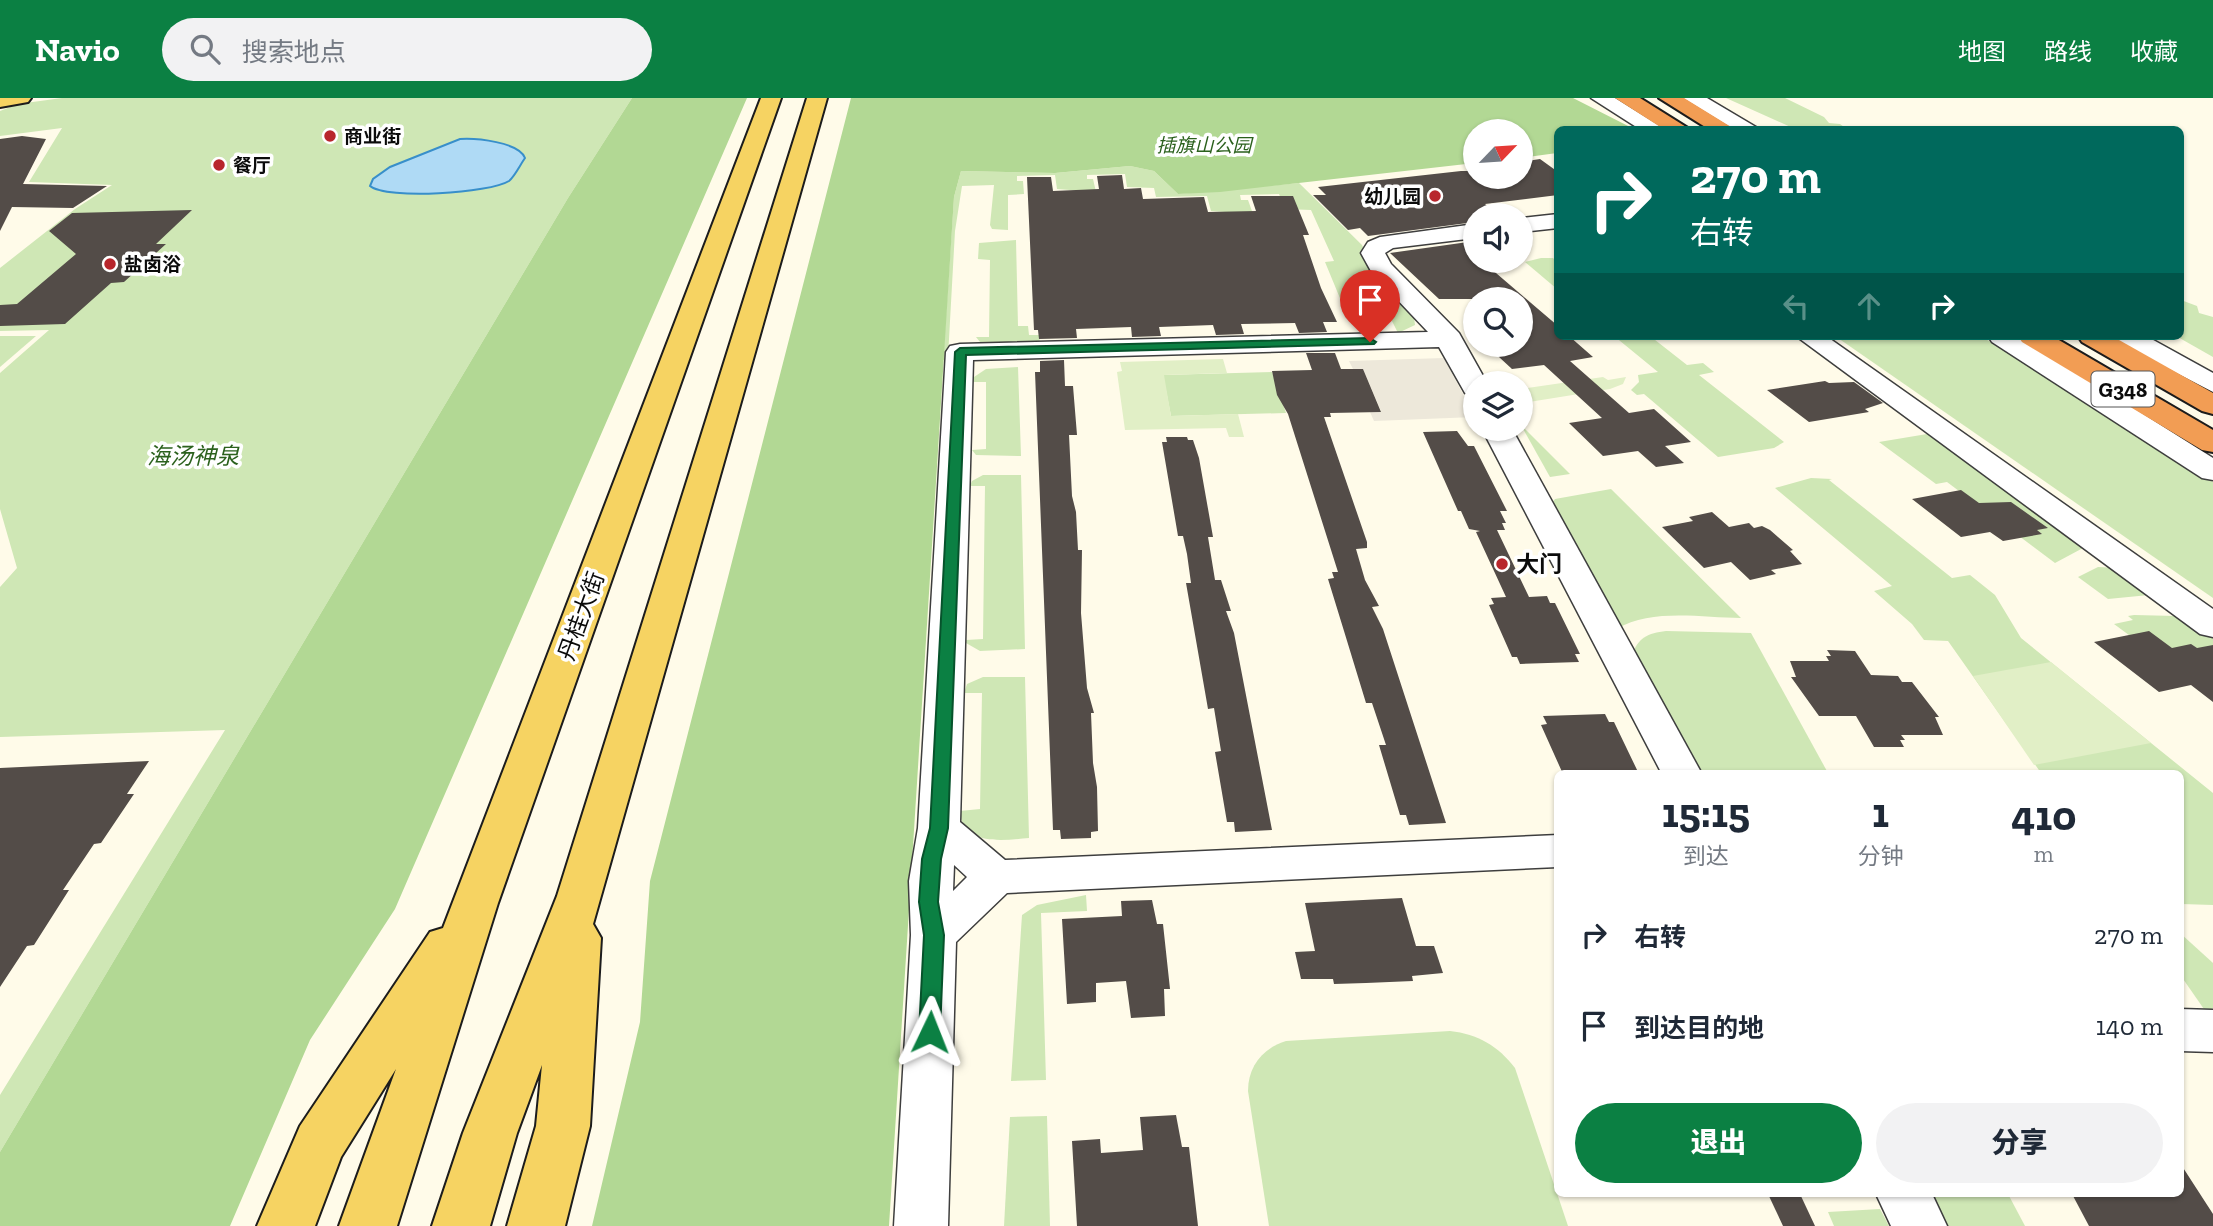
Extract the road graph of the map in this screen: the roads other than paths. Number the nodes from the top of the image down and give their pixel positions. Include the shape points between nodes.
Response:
1 (21, 98) edge
2 (771, 98) edge
3 (817, 98) edge
4 (1601, 98) edge
5 (1625, 98) edge
6 (1668, 98) edge
7 (1692, 98) edge
8 (0, 101) edge
9 (1649, 126) edge
10 (1674, 126) edge
11 (1719, 126) edge
12 (1734, 126) edge
13 (1744, 126) edge
14 (1554, 221) edge
15 (1533, 224) edge
16 (1463, 233) edge
17 (1450, 339) junction
18 (1815, 340) edge
19 (2008, 340) edge
20 (2009, 340) edge
21 (2039, 340) edge
22 (2110, 340) edge
23 (2110, 340) edge
24 (2112, 340) edge
25 (1467, 371) edge
26 (2213, 384) edge
27 (2213, 396) edge
28 (2213, 405) edge
29 (1503, 441) edge
30 (2213, 443) edge
31 (2213, 449) edge
32 (2213, 471) edge
33 (2213, 626) edge
34 (1680, 770) edge
35 (939, 828) junction
36 (1554, 850) edge
37 (996, 877) junction
38 (580, 896) junction
39 (475, 903) junction
40 (934, 935) junction
41 (2184, 1030) edge
42 (2213, 1031) edge
43 (1905, 1197) edge
44 (286, 1226) edge
45 (368, 1226) edge
46 (461, 1226) edge
47 (536, 1226) edge
48 (921, 1226) edge
49 (1920, 1226) edge

1 - 8 main road
2 - 39 main road, 丹桂大街
3 - 38 main road
4 - 9 street
5 - 10 highway
6 - 11 highway
7 - 12 street
7 - 13 street
14 - 15 street
16 - 17 street via 1384,243 1373,253 1379,266
17 - 25 street
17 - 35 street via 960,352
18 - 33 street
19 - 32 street
20 - 31 street
21 - 30 highway, G348
22 - 27 street
23 - 28 highway, G348
24 - 26 street
29 - 34 street
35 - 37 street
35 - 40 street via 931,859 929,902
36 - 37 street
37 - 40 street
38 - 46 main road via 490,1133
38 - 47 main road via 563,1126
39 - 44 main road via 318,1144
39 - 45 main road, 丹桂大街
40 - 48 street
41 - 42 street
43 - 49 street

